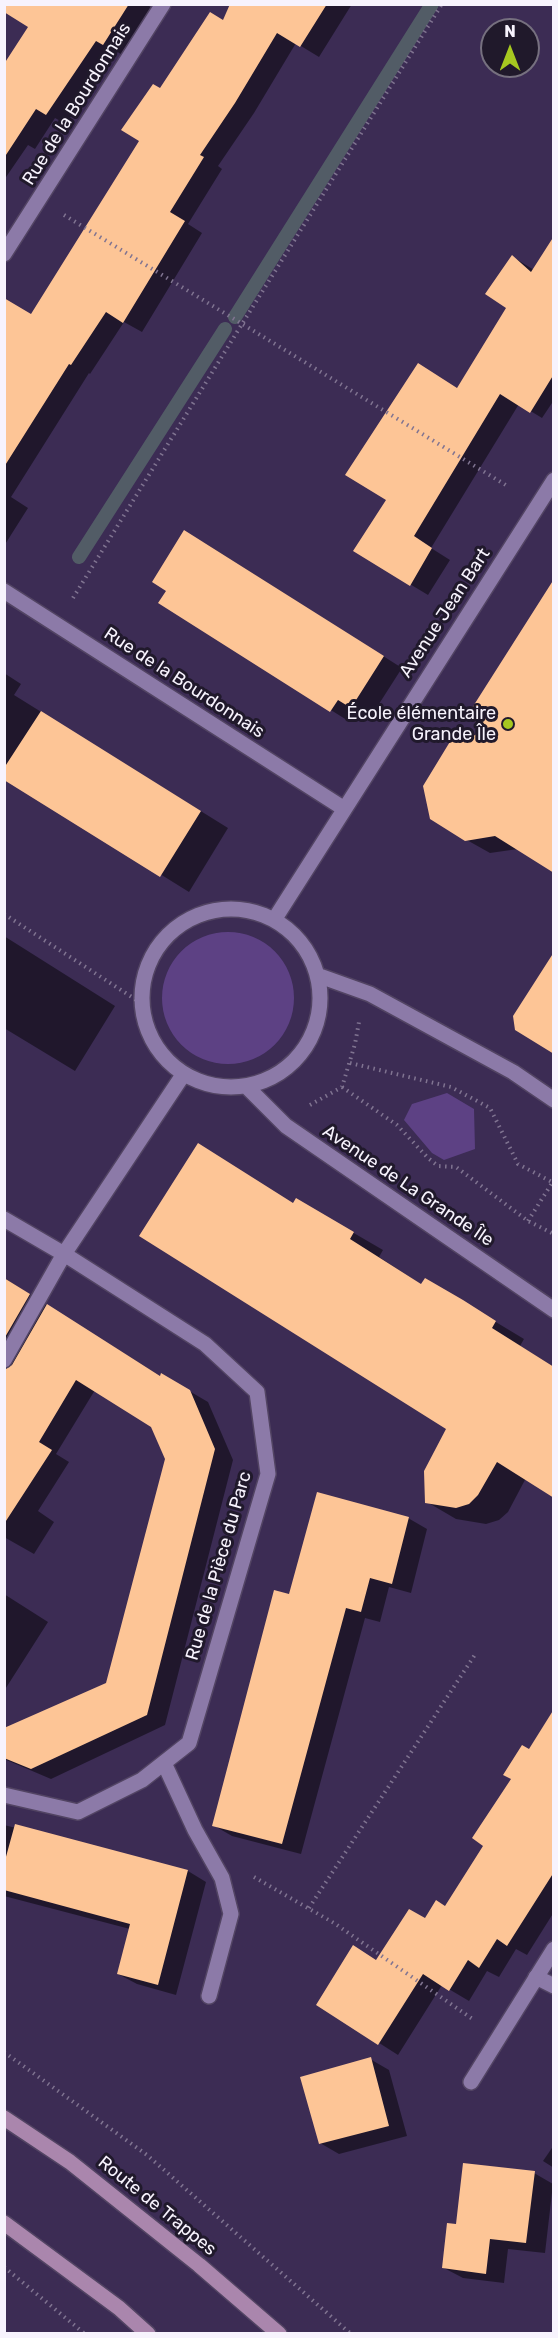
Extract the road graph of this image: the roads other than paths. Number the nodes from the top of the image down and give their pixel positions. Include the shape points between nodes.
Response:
1 (163, 4) edge
2 (4, 254) edge
3 (554, 480) edge
4 (4, 591) edge
5 (343, 808) junction
6 (274, 920) junction
7 (317, 975) junction
8 (183, 1075) junction
9 (247, 1086) junction
10 (554, 1100) edge
11 (4, 1220) edge
12 (64, 1254) junction
13 (554, 1310) edge
14 (4, 1360) edge
15 (164, 1763) junction
16 (4, 1796) edge
17 (554, 1949) edge
18 (536, 1977) junction
19 (554, 1986) edge
20 (209, 1996) dead end
21 (471, 2082) dead end
22 (4, 2118) edge
23 (4, 2223) edge
24 (148, 2334) edge
25 (279, 2334) edge

1 - 2 street, Rue de la Bourdonnais
3 - 5 street, Avenue Jean Bart
4 - 5 street, Rue de la Bourdonnais
5 - 6 street, Avenue Jean Bart
6 - 7 street via 293,934 308,953
6 - 8 street via 248,911 221,909 195,917 172,931 154,951 143,976 141,1003 147,1031 161,1056
7 - 9 street via 320,1005 313,1033 298,1058 275,1076
7 - 10 street via 370,994 513,1072
8 - 9 street via 225,1088
8 - 12 street
9 - 13 street, Avenue de La Grande Île via 286,1126
11 - 12 street, Rue de la Pièce du Parc
12 - 14 street
12 - 15 street, Rue de la Pièce du Parc via 205,1344 257,1392 268,1474 189,1743
15 - 16 street, Rue de la Pièce du Parc via 142,1780 78,1812
15 - 20 street via 222,1878 231,1914
17 - 18 street
18 - 19 street
18 - 21 street
22 - 25 main road, Route de Trappes via 70,2162
23 - 24 main road

